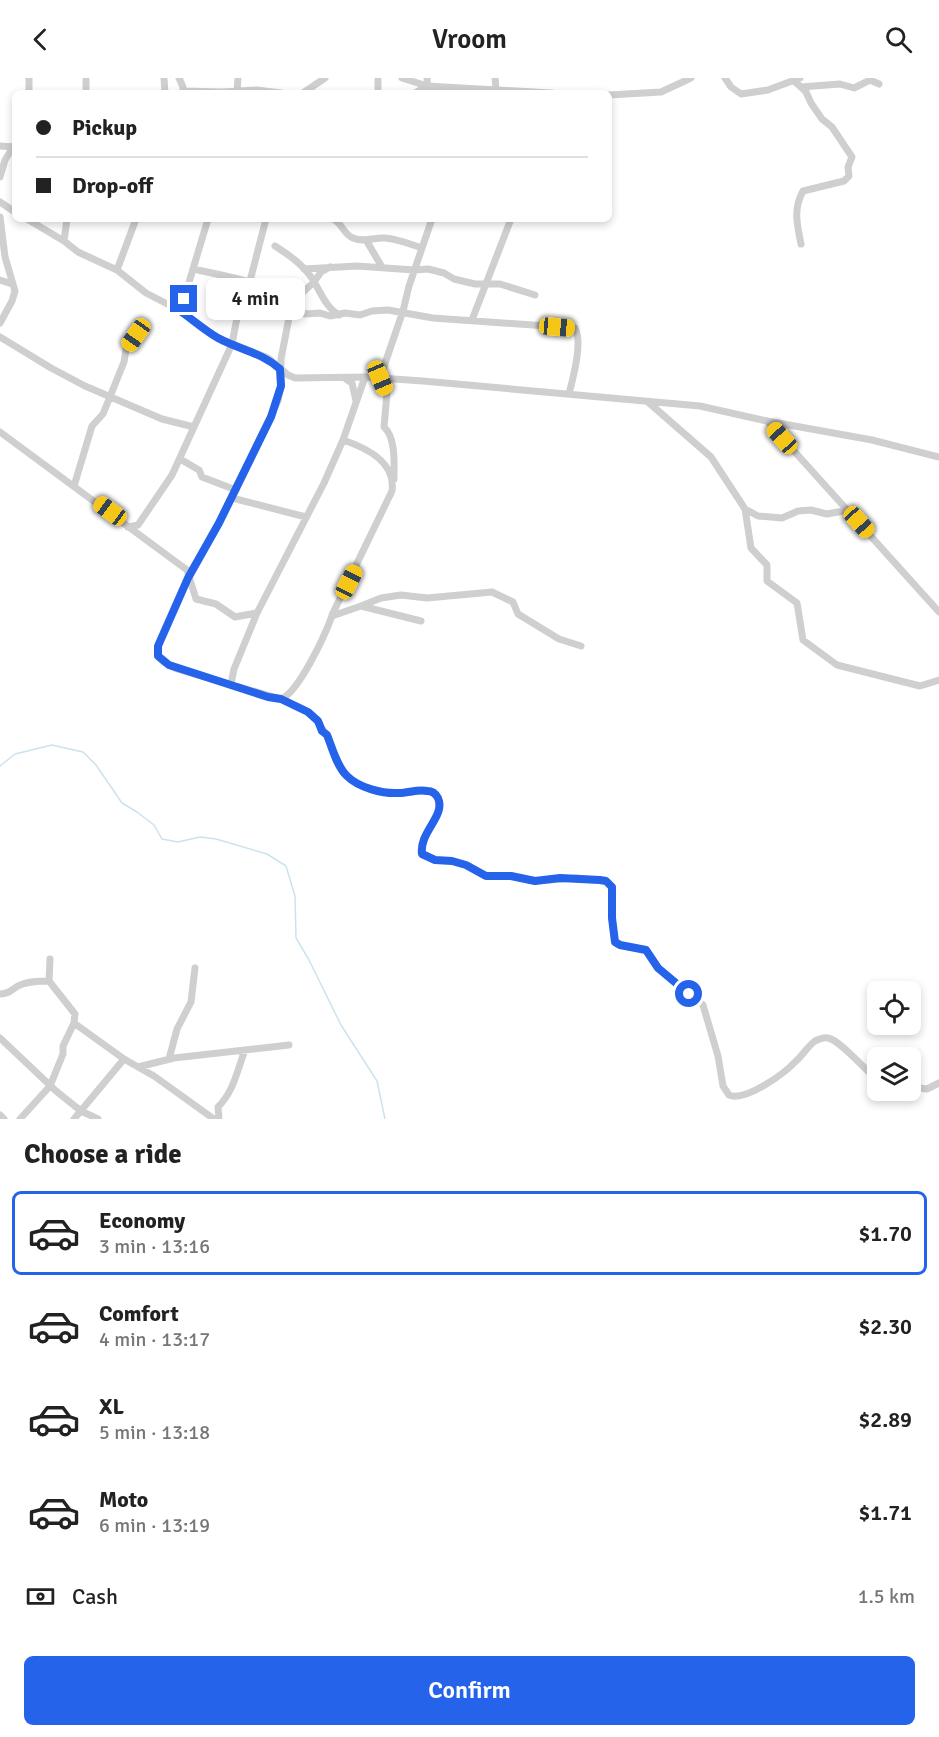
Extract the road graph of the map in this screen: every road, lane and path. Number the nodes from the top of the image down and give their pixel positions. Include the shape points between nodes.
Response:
1 (325, 78) edge
2 (402, 78) edge
3 (495, 78) edge
4 (691, 78) edge
5 (725, 78) edge
6 (797, 79) edge
7 (879, 84) dead end
8 (427, 86) edge
9 (801, 87) junction
10 (496, 89) junction
11 (307, 90) edge
12 (510, 90) edge
13 (612, 95) edge
14 (12, 149) edge
15 (0, 177) edge
16 (0, 217) edge
17 (32, 222) edge
18 (67, 222) edge
19 (135, 222) edge
20 (207, 222) edge
21 (264, 222) edge
22 (338, 222) edge
23 (431, 222) edge
24 (510, 222) edge
25 (366, 240) junction
26 (64, 241) junction
27 (801, 244) dead end
28 (275, 246) dead end
29 (422, 248) junction
30 (330, 267) junction
31 (382, 267) junction
32 (304, 268) junction
33 (193, 269) junction
34 (117, 270) junction
35 (414, 270) junction
36 (0, 279) edge
37 (247, 281) junction
38 (314, 282) junction
39 (12, 284) junction
40 (486, 284) junction
41 (535, 295) dead end
42 (292, 302) junction
43 (179, 310) junction
44 (403, 311) junction
45 (339, 315) junction
46 (472, 320) junction
47 (0, 323) edge
48 (136, 335) dead end
49 (0, 337) edge
50 (232, 344) junction
51 (280, 369) junction
52 (365, 377) junction
53 (380, 378) junction
54 (346, 379) junction
55 (569, 394) junction
56 (111, 395) junction
57 (356, 401) junction
58 (648, 402) junction
59 (766, 421) junction
60 (194, 427) junction
61 (0, 432) edge
62 (343, 440) junction
63 (939, 457) edge
64 (180, 459) junction
65 (394, 479) junction
66 (74, 486) junction
67 (234, 494) junction
68 (744, 509) junction
69 (848, 510) junction
70 (306, 517) junction
71 (128, 527) junction
72 (188, 578) junction
73 (362, 606) junction
74 (939, 612) edge
75 (257, 613) junction
76 (332, 616) junction
77 (421, 621) dead end
78 (581, 646) dead end
79 (939, 680) edge
80 (231, 684) junction
81 (281, 699) junction
82 (50, 959) dead end
83 (195, 968) dead end
84 (49, 981) junction
85 (0, 994) edge
86 (74, 1023) junction
87 (0, 1038) edge
88 (289, 1045) dead end
89 (244, 1050) junction
90 (124, 1059) junction
91 (169, 1059) junction
92 (138, 1067) junction
93 (867, 1070) edge
94 (939, 1083) edge
95 (50, 1086) junction
96 (921, 1088) edge
97 (81, 1111) junction
98 (0, 1115) edge
99 (4, 1119) edge
100 (20, 1119) edge
101 (74, 1119) edge
102 (98, 1119) edge
103 (214, 1119) edge
104 (219, 1119) edge

1 - 11 street
2 - 8 street
3 - 10 street
4 - 13 street via 660,92
5 - 6 street via 741,94 768,90
6 - 9 street
7 - 9 street via 870,80 854,88 840,84
8 - 10 street
9 - 27 street via 852,157 849,176 844,181 803,191 800,196 796,215
10 - 12 street
14 - 15 street
16 - 39 street
17 - 26 street
18 - 26 street
19 - 34 street
20 - 33 street
21 - 37 street
22 - 25 street via 346,234
23 - 29 street
24 - 40 street
25 - 29 street via 390,238
25 - 31 street
26 - 34 street
28 - 32 street
29 - 35 street
30 - 31 street
30 - 32 street
30 - 38 street
31 - 35 street
32 - 38 street
33 - 37 street
33 - 43 street
34 - 43 street via 146,293
35 - 40 street via 428,269 454,279
35 - 44 street
36 - 39 street
37 - 42 street
37 - 50 street
38 - 42 street
38 - 45 street via 331,310
39 - 47 street via 14,295
40 - 41 street via 500,284
40 - 46 street
42 - 45 street via 305,314
42 - 51 street
43 - 50 street
44 - 45 street
44 - 46 street via 433,318
44 - 53 street
46 - 55 street via 575,328 578,336
48 - 56 street via 126,349
49 - 56 street via 60,373
50 - 51 street via 268,358
50 - 60 street
51 - 54 street via 295,378
51 - 67 street via 278,401
52 - 53 street
52 - 54 street
52 - 57 street
53 - 55 street
53 - 65 street via 387,393 384,427 392,443
54 - 57 street via 352,383
55 - 58 street
56 - 60 street via 162,419
56 - 66 street via 103,414 92,426
57 - 62 street
58 - 59 street via 700,406
58 - 68 street via 711,457
59 - 63 street
59 - 69 street
60 - 64 street
61 - 66 street
62 - 65 street via 369,449
62 - 70 street
64 - 67 street via 199,470 202,477
64 - 71 street via 162,493 138,525
65 - 76 street via 392,491
66 - 71 street
67 - 70 street
67 - 72 street
68 - 69 street via 758,516 782,518 798,511 827,514
68 - 79 street via 751,548 767,565 767,580 797,603 803,640 837,665 920,686
69 - 74 street
70 - 75 street
71 - 72 street via 187,570
72 - 75 street via 196,599 216,604 235,617
72 - 80 street via 158,646 158,656 177,669
73 - 76 street
73 - 77 street
73 - 78 street via 401,595 427,598 492,592 513,602 518,614 559,639
75 - 80 street
76 - 81 street via 292,692
80 - 81 street
81 - 93 street via 318,721 346,776 357,783 380,791 428,790 435,794 440,810 425,833 422,854 466,865 486,876 606,881 612,887 613,939 620,945 646,950 658,968 703,1005 723,1086 729,1095 740,1097 765,1084 788,1069 815,1041 825,1038
82 - 84 street
83 - 91 street via 191,1002 177,1029
84 - 85 street via 19,985 9,994
84 - 86 street via 75,1014
86 - 90 street
86 - 95 street
87 - 95 street
88 - 89 street
89 - 91 street
89 - 104 street via 232,1089 218,1107
90 - 92 street
90 - 97 street
91 - 92 street
92 - 103 street
94 - 96 street
95 - 97 street
95 - 100 street
97 - 101 street
97 - 102 street
98 - 99 street

